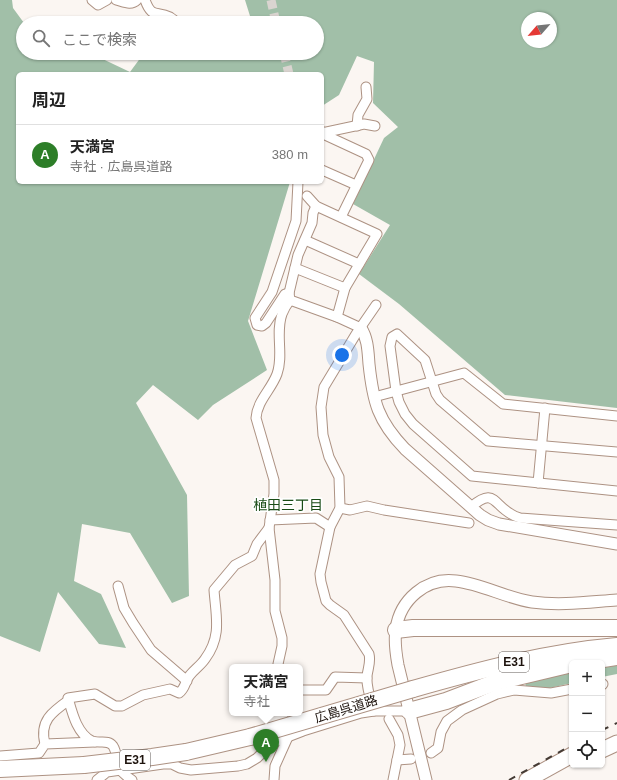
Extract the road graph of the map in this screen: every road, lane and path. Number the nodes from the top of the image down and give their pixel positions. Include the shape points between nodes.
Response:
1 (92, 0) edge
2 (107, 0) edge
3 (116, 0) edge
4 (137, 0) edge
5 (145, 0) edge
6 (164, 16) edge
7 (366, 87) dead end
8 (357, 126) junction
9 (375, 126) dead end
10 (324, 132) edge
11 (324, 134) edge
12 (324, 171) edge
13 (298, 184) edge
14 (356, 185) junction
15 (307, 196) dead end
16 (316, 206) junction
17 (341, 217) junction
18 (305, 240) junction
19 (359, 264) junction
20 (295, 268) junction
21 (345, 288) junction
22 (290, 297) junction
23 (376, 305) dead end
24 (337, 317) junction
25 (361, 328) junction
26 (432, 382) junction
27 (396, 391) junction
28 (374, 397) junction
29 (544, 408) junction
30 (617, 416) edge
31 (541, 446) junction
32 (617, 452) edge
33 (538, 483) junction
34 (617, 491) edge
35 (471, 507) junction
36 (340, 508) junction
37 (469, 523) dead end
38 (269, 524) junction
39 (617, 525) edge
40 (330, 527) junction
41 (617, 544) edge
42 (118, 586) dead end
43 (617, 600) edge
44 (617, 628) edge
45 (396, 630) junction
46 (617, 646) edge
47 (617, 657) edge
48 (598, 660) edge
49 (278, 664) edge
50 (569, 665) edge
51 (367, 678) junction
52 (186, 681) junction
53 (303, 690) edge
54 (569, 690) edge
55 (69, 700) junction
56 (374, 711) junction
57 (409, 711) junction
58 (293, 716) edge
59 (389, 719) dead end
60 (617, 734) edge
61 (288, 737) junction
62 (605, 739) edge
63 (98, 742) junction
64 (45, 744) junction
65 (617, 744) edge
66 (605, 749) edge
67 (431, 753) dead end
68 (0, 756) edge
69 (569, 757) edge
70 (411, 759) dead end
71 (397, 760) junction
72 (569, 767) edge
73 (0, 770) edge
74 (120, 770) junction
75 (97, 780) edge
76 (132, 780) edge
77 (274, 780) edge
78 (393, 780) edge
79 (426, 780) edge
80 (527, 780) edge
81 (547, 780) edge

1 - 2 street via 98,6
3 - 4 street via 131,4
5 - 6 street via 154,14
7 - 8 street via 367,99 358,115
8 - 9 street
8 - 10 street
11 - 14 street via 366,154 369,160
12 - 14 street
13 - 22 street via 296,220 272,292 256,318 257,325 262,326 266,323 285,294
14 - 17 street
15 - 16 street
16 - 17 street
16 - 18 street
17 - 19 street via 377,234
18 - 19 street
18 - 20 street
19 - 21 street
20 - 21 street
20 - 22 street
21 - 24 street
22 - 24 street
22 - 38 street via 282,314 280,363 276,376 257,410 256,418 274,480
23 - 25 street
24 - 25 street
25 - 28 street via 367,342
25 - 36 street via 324,387 321,407 323,435 329,457 339,477
26 - 27 street
26 - 27 street via 425,360 397,334 392,336 390,346
26 - 29 street via 464,373 502,404
26 - 31 street via 440,400 488,441
27 - 28 street
27 - 33 street via 405,414 413,424 472,476
28 - 35 street via 379,413 394,437
29 - 30 street
29 - 31 street
31 - 32 street
31 - 33 street
33 - 34 street
35 - 39 street via 487,498 495,500 510,514 520,518
35 - 41 street via 488,520 499,524
36 - 37 street via 350,510 367,506
36 - 40 street
38 - 40 street via 316,518
38 - 49 street via 275,580 274,611 282,638
38 - 52 street via 252,556 235,565 214,590 217,630 215,641 206,658
40 - 51 street via 320,582 326,600 344,615 369,654
42 - 52 street via 124,608 151,650
43 - 45 street via 531,602 479,586 455,581 435,582 408,600 399,615
44 - 45 highway
45 - 57 street via 398,665
46 - 73 highway, 広島呉道路 / E31, bridge via 537,656 488,668 250,737 186,752 84,765
47 - 48 highway
50 - 57 highway via 496,682 446,701
51 - 53 street via 335,677 326,690
51 - 56 street
52 - 55 street via 179,693 170,689 143,695 122,706 115,706 94,694 68,698
54 - 67 street via 551,693 514,690 497,694 462,710 447,721 441,732 438,748
55 - 63 street via 73,716 79,726 92,740
55 - 64 street via 51,713 45,724 42,734
56 - 57 street
56 - 61 street
57 - 79 street
58 - 61 street
59 - 71 street via 398,735 400,745
60 - 62 highway
61 - 74 street via 272,743 257,758 238,766 191,770 163,764
61 - 77 street via 275,766
63 - 64 street
63 - 74 street via 108,742 112,745
64 - 68 street via 39,753
65 - 66 highway
69 - 80 highway
70 - 71 street
71 - 78 street
72 - 81 highway
74 - 75 street via 107,772
74 - 76 street

